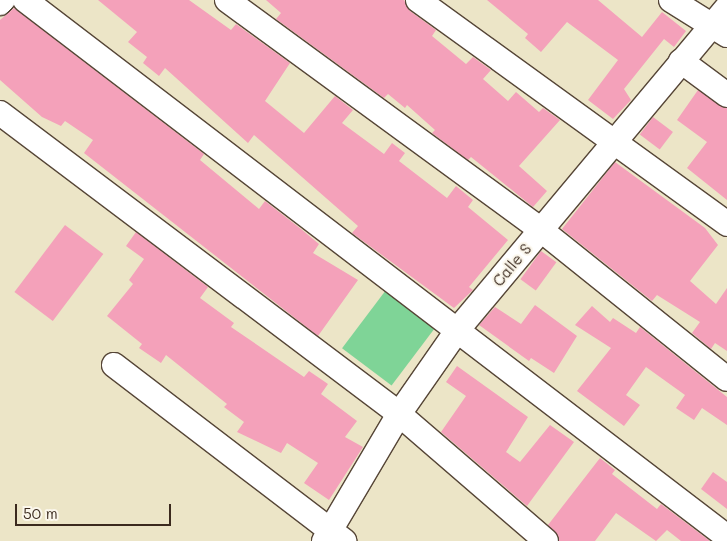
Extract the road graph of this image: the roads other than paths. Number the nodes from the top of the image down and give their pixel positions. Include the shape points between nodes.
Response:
1 (3, 0) edge
2 (25, 0) edge
3 (227, 0) edge
4 (418, 0) edge
5 (671, 0) edge
6 (0, 3) edge
7 (727, 8) edge
8 (719, 31) edge
9 (680, 61) junction
10 (727, 95) edge
11 (0, 113) edge
12 (614, 138) junction
13 (727, 224) edge
14 (541, 230) junction
15 (459, 328) junction
16 (114, 365) dead end
17 (727, 379) edge
18 (399, 414) junction
19 (332, 537) edge
20 (727, 537) edge
21 (546, 541) edge

1 - 6 street
2 - 15 street
3 - 14 street
4 - 12 street
5 - 8 street
7 - 8 street, Calle S
8 - 9 street, Calle S
9 - 10 street
9 - 12 street, Calle S
11 - 18 street
12 - 13 street
12 - 14 street, Calle S
14 - 15 street, Calle S
14 - 17 street
15 - 18 street, Calle S
15 - 20 street
16 - 19 street
18 - 19 street, Calle S
18 - 21 street

